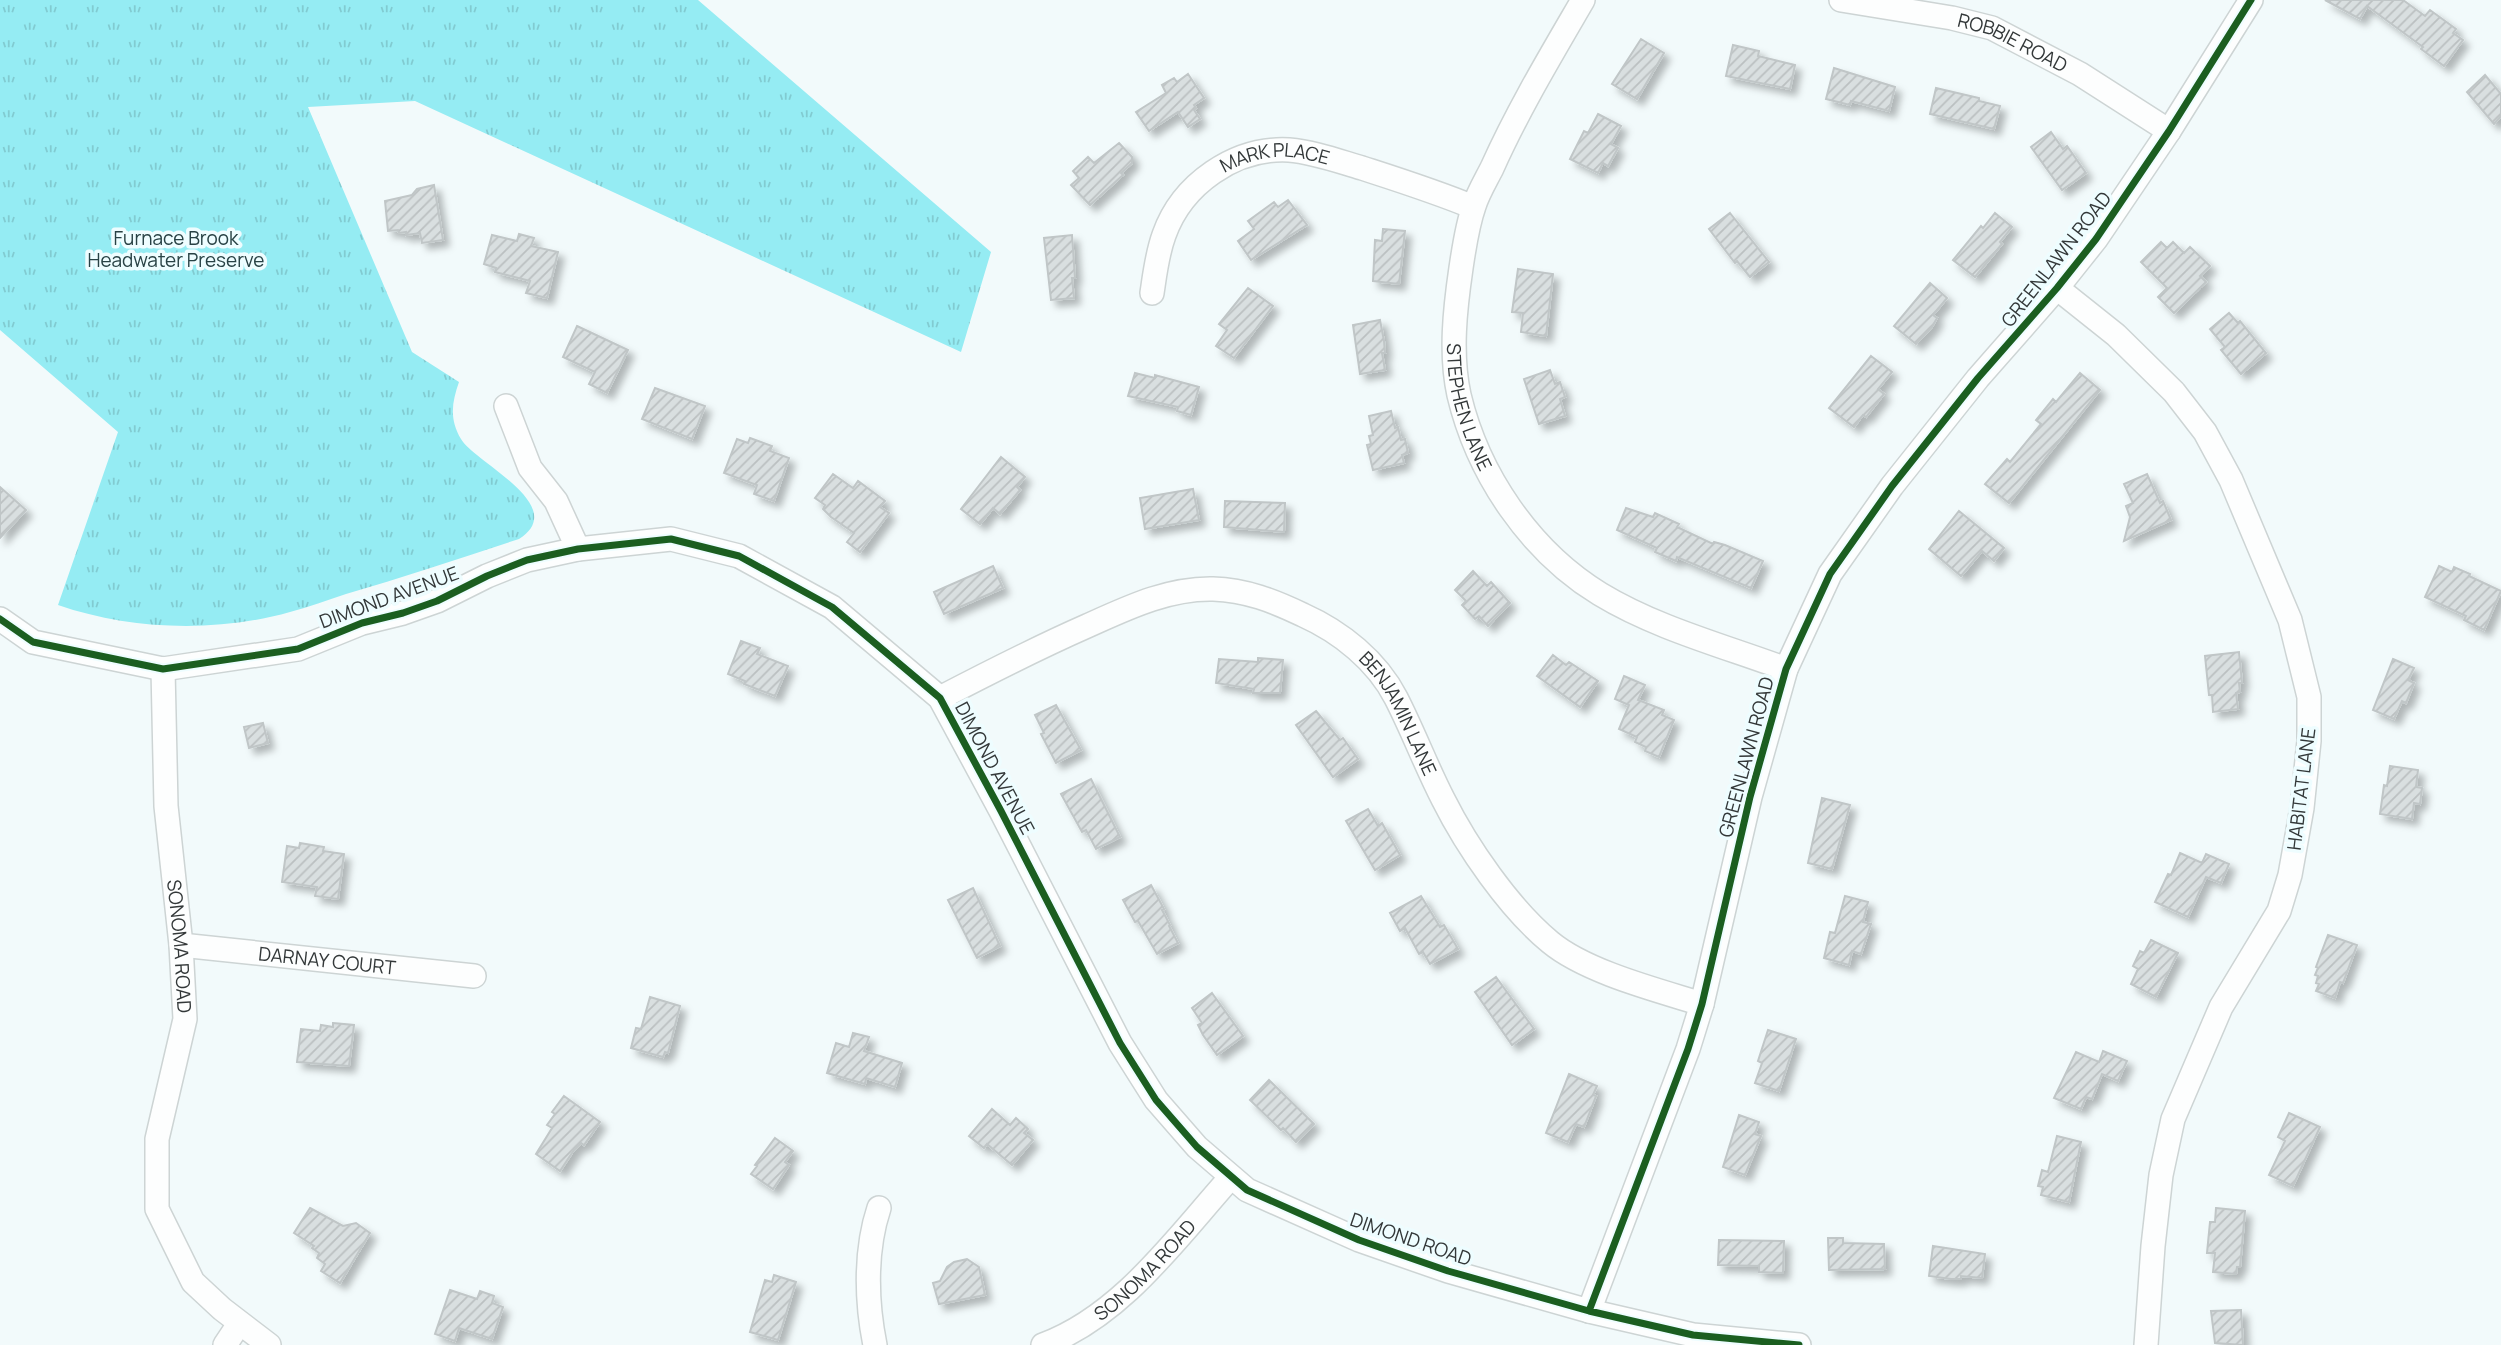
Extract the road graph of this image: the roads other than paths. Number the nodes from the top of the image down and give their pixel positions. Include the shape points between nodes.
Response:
1 (1583, 0) edge
2 (1841, 0) edge
3 (2251, 0) edge
4 (1954, 9) edge
5 (2169, 131) junction
6 (1474, 206) junction
7 (2057, 288) junction
8 (1152, 293) dead end
9 (506, 406) dead end
10 (578, 549) junction
11 (0, 619) edge
12 (163, 669) junction
13 (1786, 669) junction
14 (940, 698) junction
15 (181, 944) junction
16 (474, 976) dead end
17 (1702, 1003) junction
18 (1231, 1177) junction
19 (879, 1208) dead end
20 (1589, 1311) junction
21 (239, 1324) junction
22 (225, 1345) edge
23 (269, 1345) edge
24 (875, 1345) edge
25 (1043, 1345) edge
26 (1799, 1345) edge
27 (2146, 1345) edge

1 - 6 street, STEPHEN LANE via 1507,134
2 - 4 street, ROBBIE ROAD
3 - 5 street, GREENLAWN ROAD
4 - 5 street, ROBBIE ROAD via 2080,74
5 - 7 street, GREENLAWN ROAD
6 - 8 street, MARK PLACE via 1326,157 1288,150 1254,153 1201,180 1182,202 1162,242
6 - 13 street, STEPHEN LANE via 1456,299 1454,351 1459,393 1475,440 1509,506 1567,571 1599,593 1635,613
7 - 13 street, GREENLAWN ROAD via 1892,486 1830,574
7 - 27 street, HABITAT LANE via 2116,335 2174,392 2205,432 2231,480 2290,620 2309,697 2302,808 2279,911 2221,1007 2172,1119 2161,1175
9 - 10 street via 530,468 556,501
10 - 12 street, DIMOND AVENUE via 527,561 437,601 362,623 298,649
10 - 14 street, DIMOND AVENUE via 671,539 739,556 832,607
11 - 12 street, DIMOND AVENUE via 33,642
12 - 15 street, SONOMA ROAD via 166,806
13 - 17 street, GREENLAWN ROAD via 1750,797
14 - 17 street, BENJAMIN LANE via 1137,603 1174,592 1211,589 1270,599 1322,624 1376,668 1395,696 1468,844 1500,890 1550,942 1572,957 1637,984
14 - 18 street, DIMOND AVENUE via 1120,1042 1156,1100
15 - 16 street, DARNAY COURT
15 - 21 street, SONOMA ROAD via 185,1019 157,1139 156,1209 193,1283
17 - 20 street, GREENLAWN ROAD
18 - 20 street, DIMOND ROAD via 1247,1189 1359,1240
18 - 25 street, SONOMA ROAD via 1127,1293 1098,1318
19 - 24 street via 869,1268
20 - 26 street via 1693,1335
21 - 22 street
21 - 23 street, SONOMA ROAD

